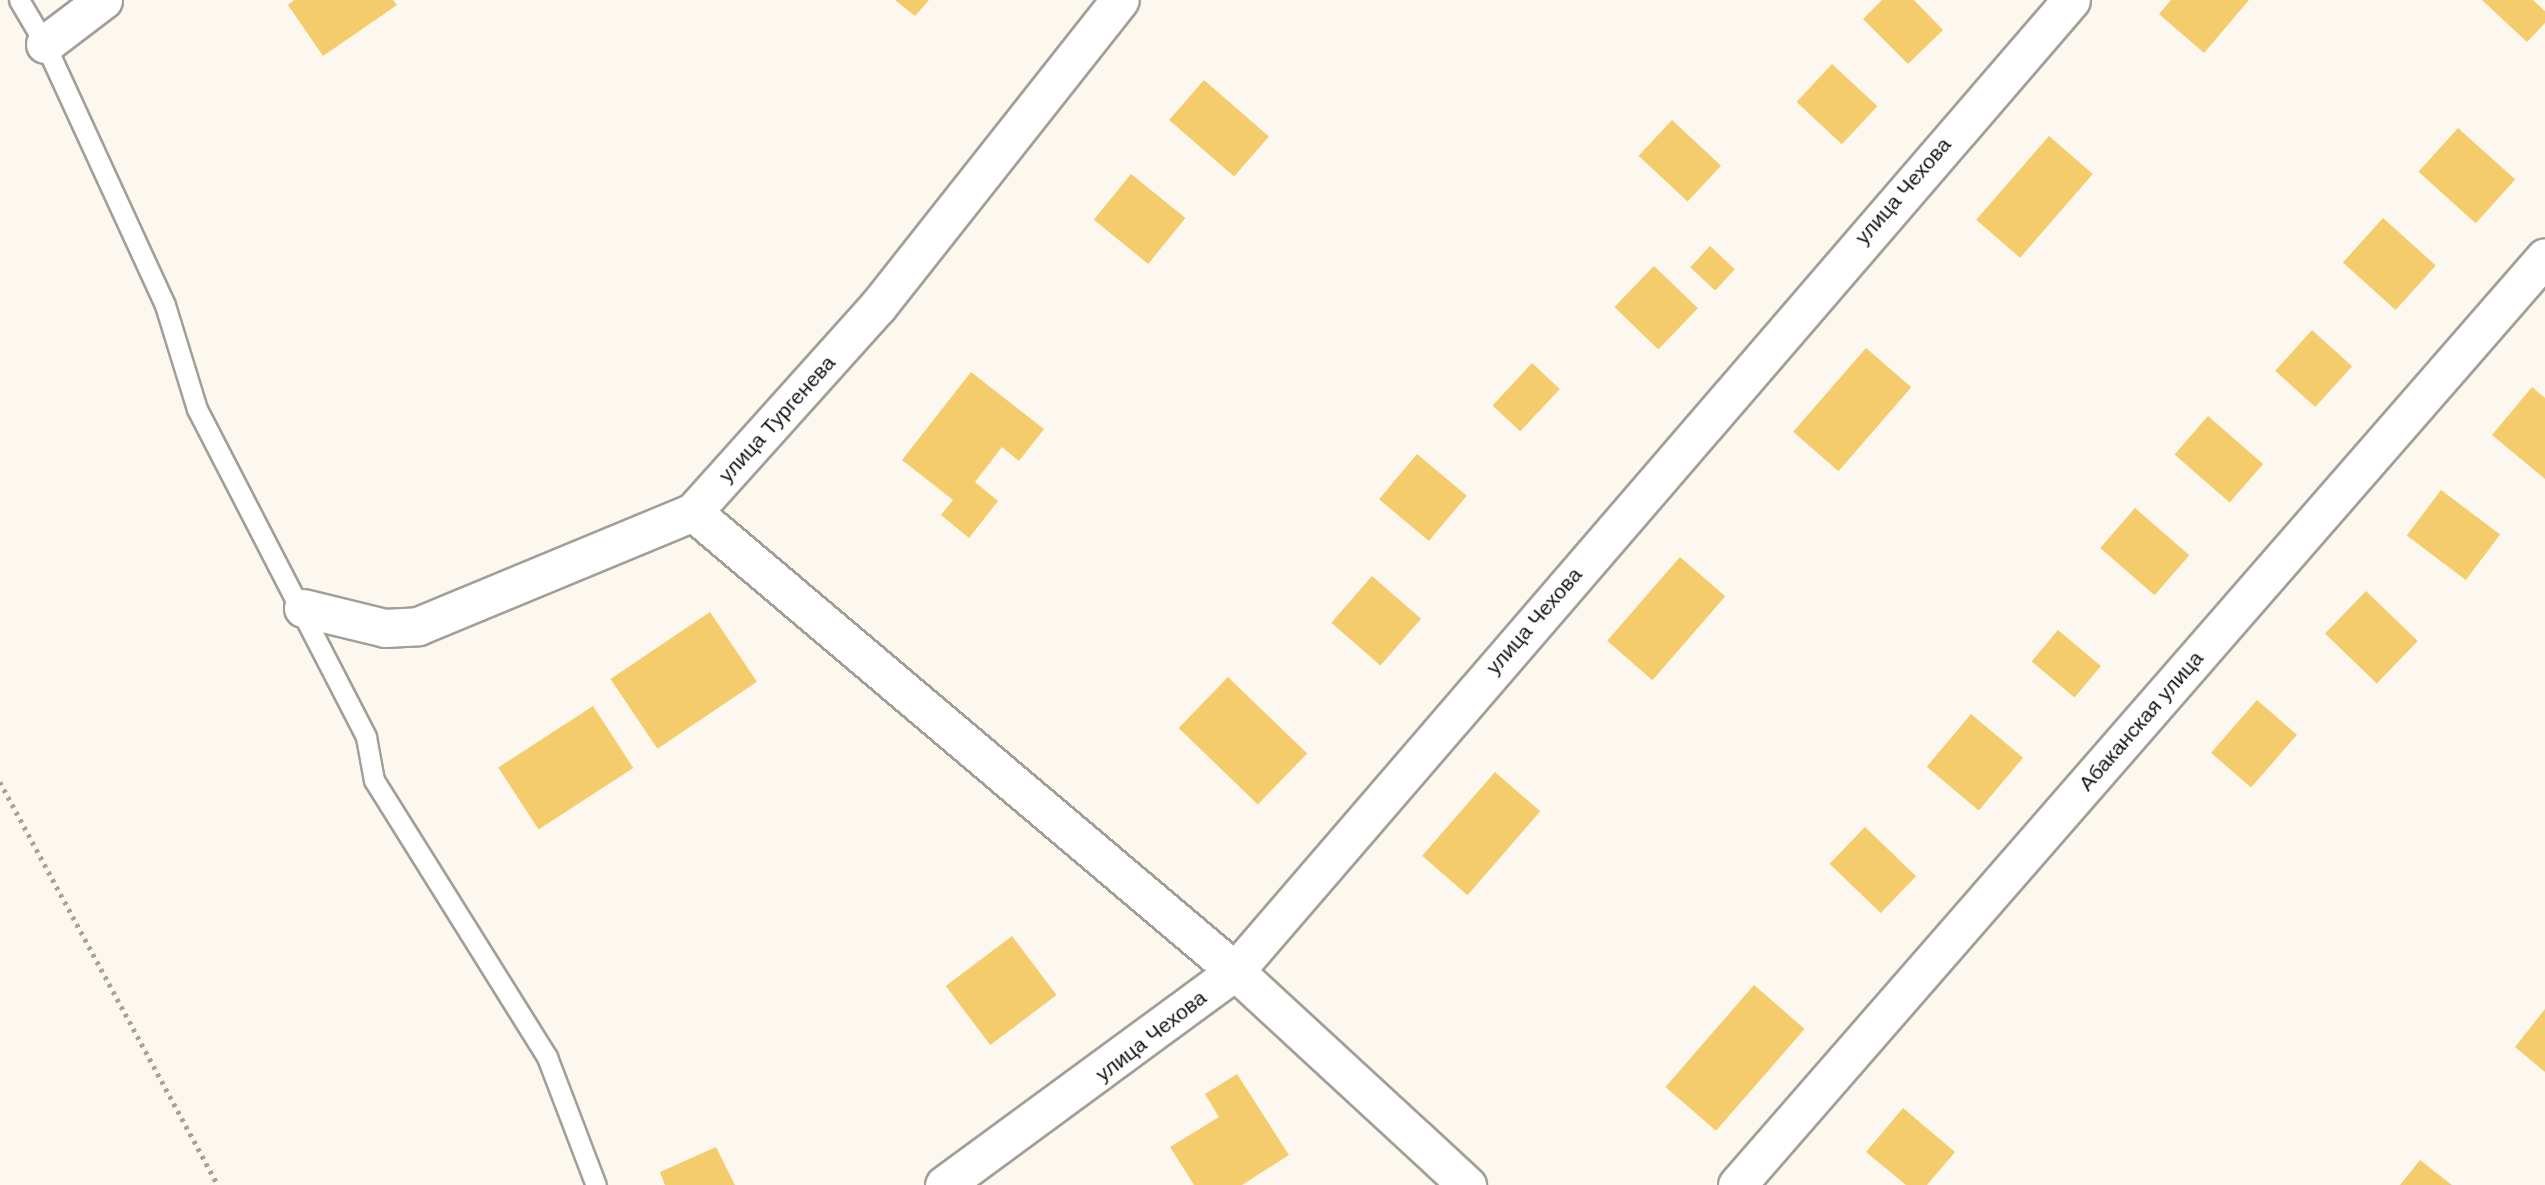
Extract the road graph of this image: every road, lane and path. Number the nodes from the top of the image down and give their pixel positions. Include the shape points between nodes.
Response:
1 (19, 0) edge
2 (103, 0) edge
3 (1120, 0) edge
4 (2071, 0) edge
5 (45, 44) junction
6 (2545, 257) edge
7 (694, 512) junction
8 (303, 608) junction
9 (0, 782) edge
10 (1235, 971) junction
11 (218, 1185) edge
12 (596, 1185) edge
13 (944, 1185) edge
14 (1467, 1185) edge
15 (1737, 1185) edge

1 - 5 lane
2 - 5 street
3 - 7 street, улица Тургенева via 878,306
4 - 10 street, улица Чехова
5 - 8 lane via 165,305 197,409
6 - 15 street, Абаканская улица
7 - 8 street, улица Тургенева via 418,626 385,628
7 - 10 street
8 - 12 lane via 366,737 374,780 547,1057
9 - 11 path
10 - 13 street, улица Чехова
10 - 14 street

